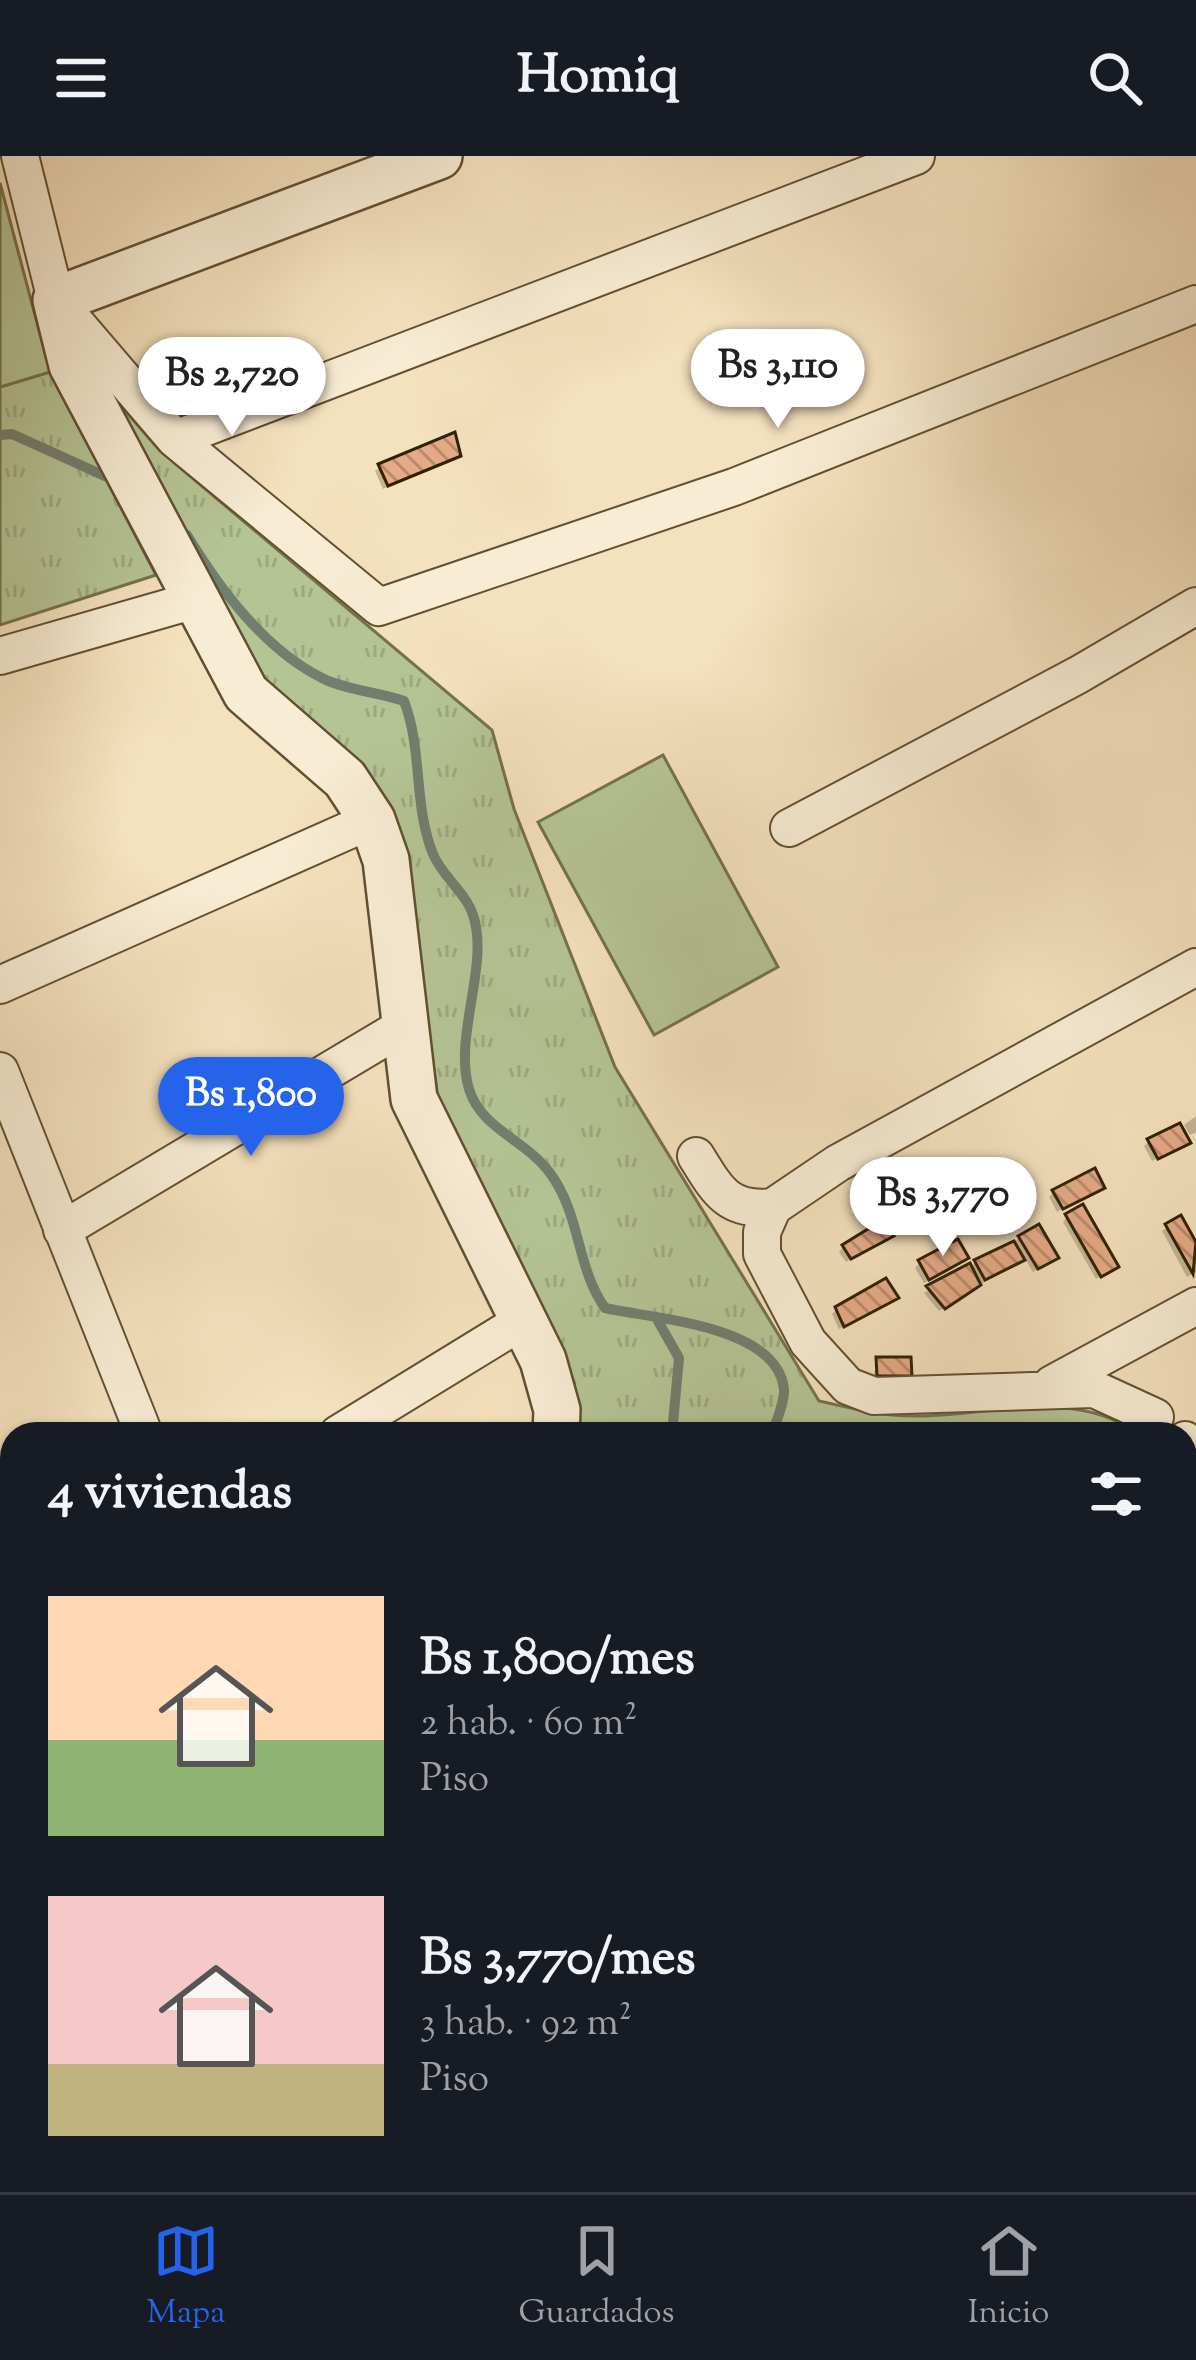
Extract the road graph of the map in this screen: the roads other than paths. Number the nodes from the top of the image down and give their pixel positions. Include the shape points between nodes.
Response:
1 (20, 156) edge
2 (440, 156) edge
3 (916, 156) edge
4 (56, 300) junction
5 (1196, 304) edge
6 (175, 439) junction
7 (195, 600) junction
8 (1196, 605) edge
9 (0, 656) edge
10 (372, 820) junction
11 (789, 828) dead end
12 (1196, 967) edge
13 (0, 985) edge
14 (404, 1026) junction
15 (0, 1071) edge
16 (697, 1156) dead end
17 (772, 1207) junction
18 (62, 1230) junction
19 (1196, 1306) edge
20 (524, 1320) junction
21 (1098, 1359) junction
22 (1046, 1388) junction
23 (139, 1422) edge
24 (358, 1422) edge
25 (556, 1422) edge
26 (1160, 1422) edge
27 (1163, 1422) edge

1 - 4 street
2 - 4 street
3 - 6 street
4 - 6 street
4 - 7 street via 73,365
5 - 6 street via 734,487 380,608
7 - 9 street
7 - 10 street via 246,693 345,779
8 - 11 street
10 - 13 street
10 - 14 street via 386,860
12 - 17 street
14 - 18 street
14 - 20 street via 414,1099
15 - 18 street
16 - 17 street via 722,1198 745,1210
17 - 22 street via 762,1254 808,1342 848,1386 874,1396
18 - 23 street
19 - 21 street
20 - 24 street
20 - 25 street
21 - 22 street
21 - 27 street
22 - 26 street via 1094,1389

